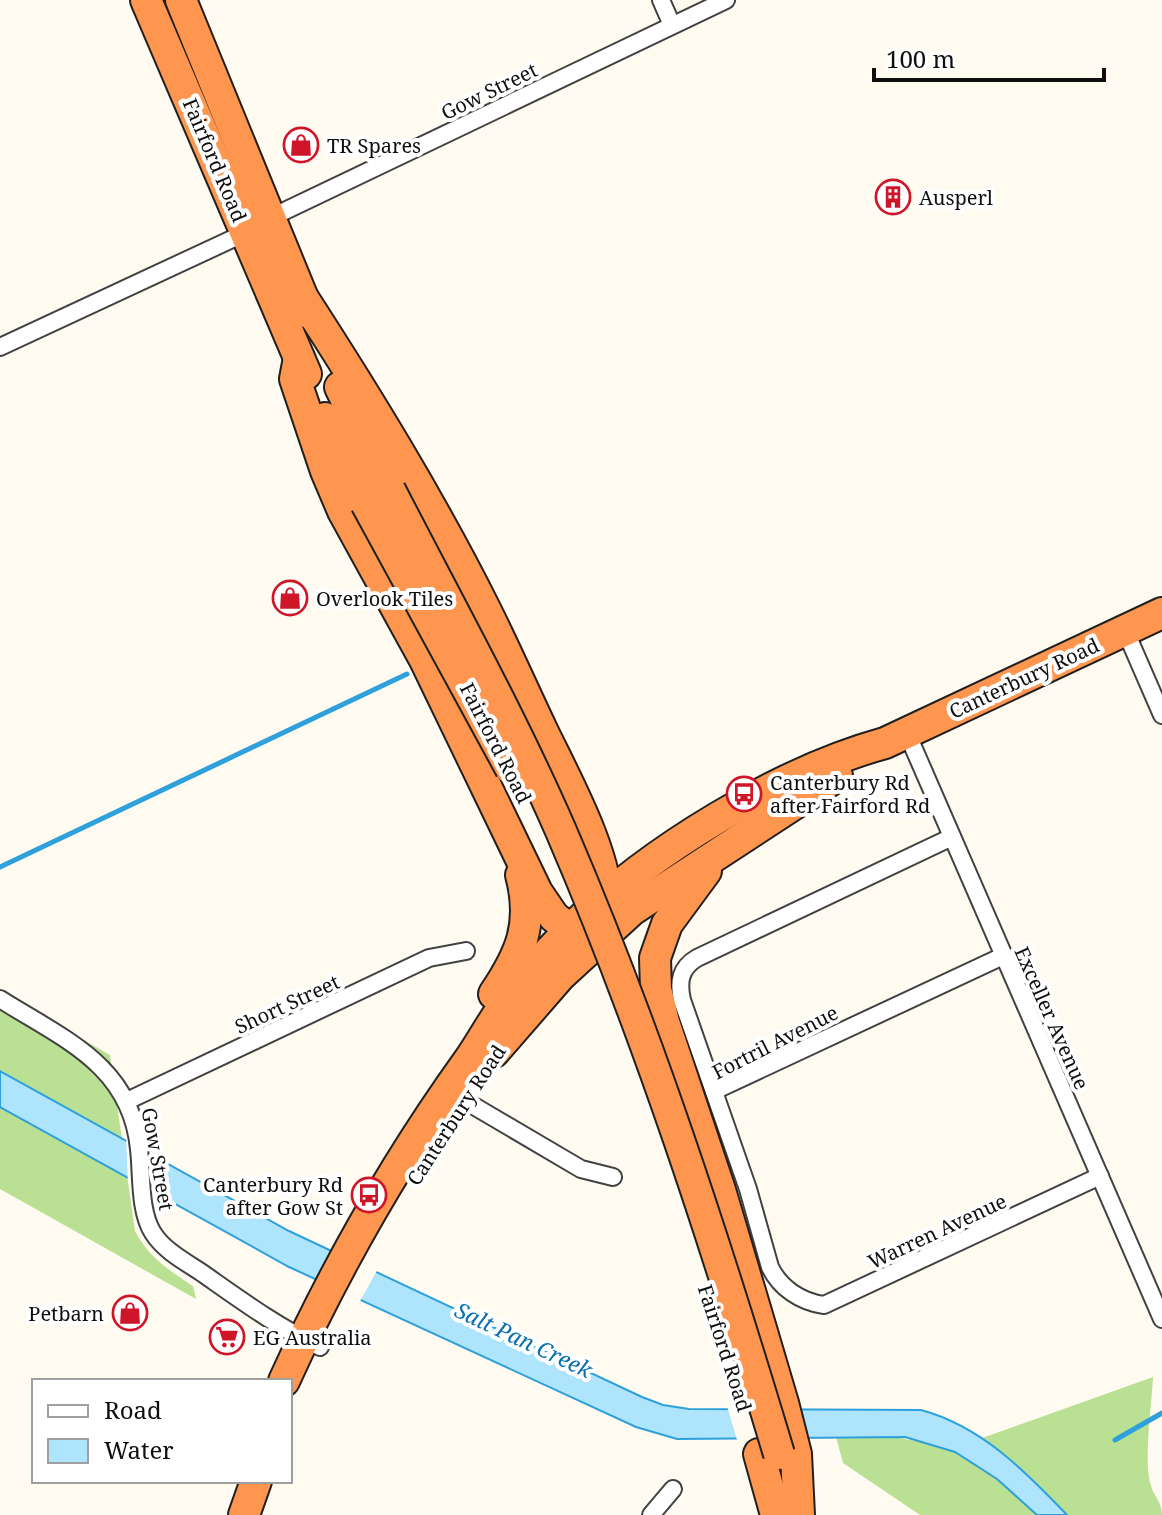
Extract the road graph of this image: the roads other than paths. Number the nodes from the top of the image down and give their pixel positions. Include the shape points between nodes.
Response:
1 (146, 0) edge
2 (181, 0) edge
3 (661, 0) edge
4 (726, 0) edge
5 (672, 25) junction
6 (258, 225) junction
7 (301, 295) junction
8 (0, 347) edge
9 (299, 358) junction
10 (378, 496) junction
11 (1162, 613) edge
12 (1125, 630) junction
13 (1162, 715) edge
14 (896, 738) junction
15 (567, 782) junction
16 (952, 837) junction
17 (510, 838) junction
18 (719, 853) junction
19 (662, 855) junction
20 (608, 896) junction
21 (589, 936) junction
22 (466, 951) dead end
23 (1003, 956) junction
24 (0, 999) edge
25 (470, 1059) junction
26 (714, 1091) junction
27 (462, 1099) junction
28 (127, 1101) junction
29 (1100, 1176) junction
30 (613, 1177) dead end
31 (357, 1257) junction
32 (790, 1292) joint
33 (1162, 1319) edge
34 (312, 1343) junction
35 (285, 1379) edge
36 (292, 1400) edge
37 (778, 1454) junction
38 (239, 1483) edge
39 (255, 1483) edge
40 (673, 1489) dead end
41 (228, 1515) edge
42 (244, 1515) edge
43 (651, 1515) edge
44 (776, 1515) edge
45 (798, 1515) edge

1 - 6 highway, Fairford Road
2 - 6 highway, Fairford Road
3 - 5 street
4 - 5 street, Gow Street
5 - 6 street, Gow Street
6 - 7 highway, Fairford Road
6 - 8 street, Gow Street
6 - 9 highway, Fairford Road
7 - 10 highway, Fairford Road
7 - 15 highway via 390,436 460,562
9 - 10 highway, Fairford Road
9 - 17 highway via 295,379 343,511 425,660
10 - 37 highway, Fairford Road, bridge via 567,894
11 - 12 highway, Canterbury Road
12 - 13 street
12 - 14 highway, Canterbury Road
14 - 16 street, Exceller Avenue
14 - 18 highway, Canterbury Road
14 - 19 highway, Canterbury Road via 843,754 789,781
15 - 19 highway via 617,852 630,858
15 - 20 highway via 602,865
16 - 23 street, Exceller Avenue
16 - 26 street via 697,958 684,969 679,989
17 - 21 highway via 548,909
17 - 25 highway via 527,902 525,930 516,957 474,1025
18 - 21 highway, Canterbury Road
18 - 37 highway via 672,915 657,949 656,989 728,1215
19 - 20 highway, Canterbury Road
20 - 21 highway, Canterbury Road
21 - 25 highway, Canterbury Road via 508,1000
21 - 27 highway, Canterbury Road
22 - 28 street, Short Street via 429,958
23 - 26 street, Fortril Avenue
23 - 29 street, Exceller Avenue
24 - 28 street, Gow Street via 92,1058
25 - 31 highway, Canterbury Road via 416,1137
26 - 32 street, Fortril Avenue via 770,1267
27 - 30 street via 581,1169
27 - 31 highway, Canterbury Road
28 - 34 street, Gow Street via 151,1230 168,1249
29 - 32 street, Warren Avenue via 834,1302 816,1304
29 - 33 street, Exceller Avenue
31 - 34 highway, Canterbury Road
34 - 35 highway, Canterbury Road
34 - 36 highway, Canterbury Road
37 - 44 highway, Fairford Road
37 - 45 highway, Fairford Road
38 - 41 highway
39 - 42 highway
40 - 43 street

